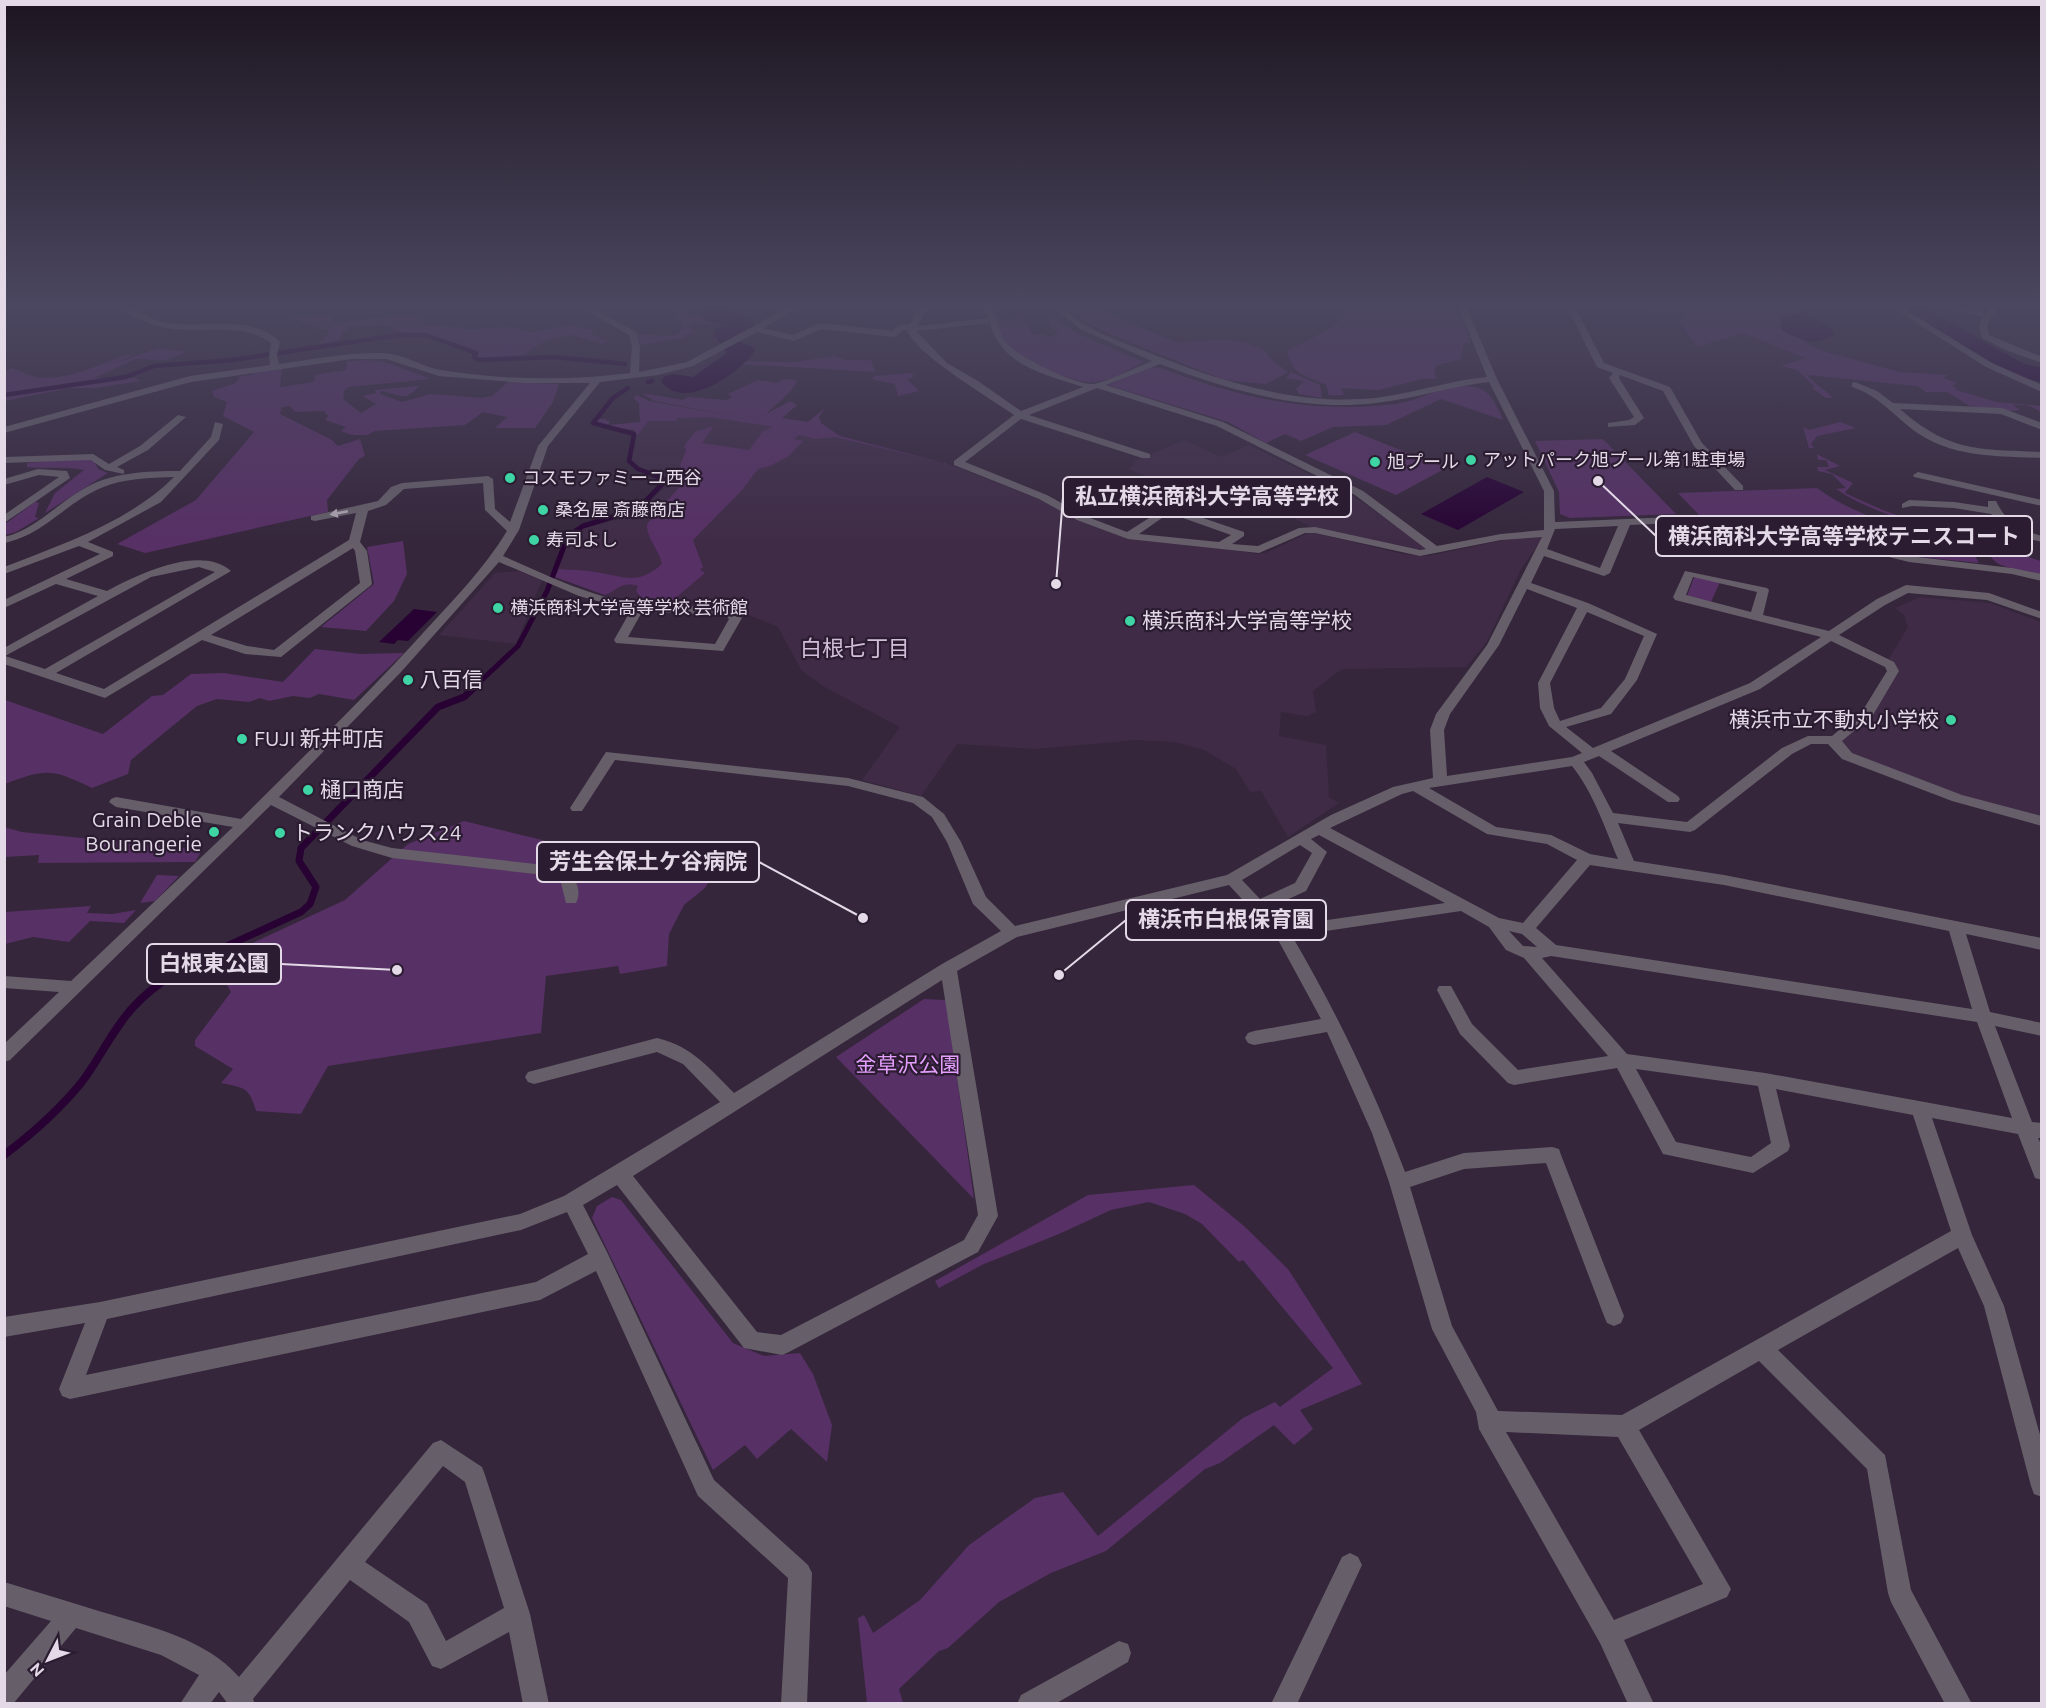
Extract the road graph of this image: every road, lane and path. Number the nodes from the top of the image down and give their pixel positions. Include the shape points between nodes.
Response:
1 (165, 386) edge
2 (592, 386) edge
3 (980, 386) edge
4 (1095, 386) joint
5 (1232, 386) edge
6 (1442, 386) edge
7 (1494, 386) edge
8 (1619, 386) edge
9 (1657, 386) edge
10 (1855, 386) dead end
11 (1890, 406) junction
12 (1950, 407) junction
13 (1020, 415) junction
14 (181, 417) dead end
15 (1968, 419) dead end
16 (218, 424) dead end
17 (1611, 425) dead end
18 (2042, 427) edge
19 (4, 430) edge
20 (2042, 455) edge
21 (1146, 456) dead end
22 (4, 460) edge
23 (183, 474) junction
24 (1918, 475) dead end
25 (4, 482) edge
26 (1739, 488) dead end
27 (1989, 494) junction
28 (2042, 503) edge
29 (1906, 506) dead end
30 (363, 509) junction
31 (1994, 511) junction
32 (315, 518) dead end
33 (4, 519) edge
34 (1626, 521) junction
35 (1997, 526) dead end
36 (1550, 529) junction
37 (513, 530) junction
38 (2016, 532) junction
39 (1128, 536) junction
40 (2039, 539) dead end
41 (4, 540) edge
42 (79, 542) junction
43 (354, 542) junction
44 (1223, 545) junction
45 (1437, 550) junction
46 (1541, 551) junction
47 (497, 557) junction
48 (4, 571) edge
49 (2042, 578) edge
50 (56, 580) junction
51 (1523, 584) junction
52 (108, 595) junction
53 (4, 605) edge
54 (1584, 606) junction
55 (639, 608) junction
56 (2042, 616) edge
57 (1756, 617) junction
58 (1829, 635) junction
59 (201, 636) junction
60 (4, 653) edge
61 (4, 660) edge
62 (46, 674) junction
63 (1556, 726) junction
64 (1835, 740) junction
65 (1596, 752) junction
66 (1575, 761) junction
67 (1440, 780) junction
68 (1413, 785) junction
69 (269, 798) junction
70 (1673, 800) dead end
71 (116, 802) dead end
72 (577, 808) dead end
73 (1608, 817) junction
74 (2042, 821) edge
75 (244, 824) junction
76 (1318, 828) junction
77 (1300, 838) junction
78 (1586, 859) junction
79 (1628, 864) junction
80 (1232, 879) junction
81 (571, 900) dead end
82 (1461, 906) junction
83 (1257, 907) junction
84 (1495, 923) junction
85 (1956, 926) junction
86 (1527, 928) junction
87 (1012, 932) junction
88 (1282, 932) junction
89 (2042, 944) edge
90 (1551, 950) junction
91 (1530, 956) junction
92 (948, 968) junction
93 (4, 982) edge
94 (73, 987) junction
95 (1444, 990) dead end
96 (1983, 1017) junction
97 (1332, 1024) junction
98 (2042, 1030) edge
99 (1254, 1038) dead end
100 (4, 1054) edge
101 (1622, 1060) junction
102 (534, 1077) dead end
103 (1765, 1080) junction
104 (732, 1104) junction
105 (1920, 1108) junction
106 (2033, 1130) edge
107 (2042, 1172) edge
108 (620, 1174) junction
109 (1399, 1182) junction
110 (572, 1202) junction
111 (1962, 1235) junction
112 (600, 1258) junction
113 (100, 1311) junction
114 (1614, 1316) dead end
115 (4, 1328) edge
116 (1762, 1349) junction
117 (1487, 1421) junction
118 (1624, 1426) junction
119 (2042, 1486) edge
120 (348, 1565) junction
121 (1350, 1565) dead end
122 (4, 1594) edge
123 (518, 1614) junction
124 (71, 1616) junction
125 (1610, 1634) junction
126 (1119, 1653) dead end
127 (219, 1673) junction
128 (4, 1695) edge
129 (240, 1700) edge
130 (193, 1704) edge
131 (536, 1704) edge
132 (794, 1704) edge
133 (1030, 1704) edge
134 (1284, 1704) edge
135 (1641, 1704) edge
136 (1959, 1704) edge

1 - 19 street
2 - 37 street via 543,446
3 - 13 street
4 - 13 street
4 - 45 street via 1230,428 1359,493
5 - 6 street via 1327,402 1399,398
7 - 36 street via 1549,491
8 - 17 street via 1639,418 1632,423
9 - 26 street via 1666,389 1698,444
10 - 11 street via 1865,387
11 - 12 street
11 - 20 street via 1928,436 1946,444 1984,454
12 - 15 street
12 - 18 street via 2002,411
13 - 21 street
13 - 39 street via 958,463
14 - 22 street via 115,470 93,457
16 - 23 street via 216,438
23 - 41 street via 148,474 96,486 21,536
23 - 42 street via 157,500
24 - 27 street
25 - 33 street via 50,472 63,473 65,478
27 - 28 street
27 - 31 street
29 - 31 street via 1953,505
30 -> 32 street
30 - 37 street via 382,502 402,486 488,479 490,510
30 - 43 street
31 - 38 street
34 - 36 street
34 - 46 street via 1604,573
34 - 49 street via 1698,519 1747,525 1824,537 1909,558
35 - 38 street
36 - 45 street
36 - 46 street
37 - 47 street
38 - 40 street
39 - 44 street
39 - 44 street via 1167,509 1239,534
42 - 48 street
42 - 50 street via 109,554
43 - 59 street
43 - 59 street via 362,551 366,584 277,654 245,650
44 - 45 street via 1259,550 1303,530 1315,530 1403,551
46 - 51 street
47 - 55 street via 579,592
47 - 69 street via 397,669
50 - 52 street
50 - 53 street
51 - 54 street
51 - 67 street via 1493,645 1440,722
52 - 60 street
52 - 62 street via 147,574 199,563 225,571
54 - 63 street via 1544,683 1547,708
54 - 63 street via 1651,634 1630,680 1606,711
55 - 55 street via 728,612 736,618 719,648 620,640
56 - 58 street via 1989,597 1906,589
57 - 57 street via 1762,590 1689,573 1679,597
57 - 58 street
58 - 64 street via 1882,659 1893,671 1868,712
58 - 65 street via 1788,666 1740,694
59 - 62 street via 105,694
61 - 62 street
63 - 65 street
64 - 73 street via 1808,740 1787,751 1690,827
64 - 74 street via 1839,749 1857,762 1958,798
65 - 66 street
65 - 70 street
66 - 67 street
66 - 73 street
67 - 68 street
68 - 76 street via 1370,801
68 - 78 street via 1492,831 1551,840
69 - 75 street
69 - 81 street via 357,843 392,853 558,871 572,888
71 - 75 street
72 - 87 street via 611,755 848,782 903,794 937,814 979,900
73 - 79 street
75 - 94 street
76 - 77 street
76 - 82 street
77 - 80 street
77 - 83 street via 1320,852 1301,887
78 - 79 street
78 - 86 street
79 - 85 street
80 - 83 street
80 - 87 street
82 - 84 street
82 - 88 street
83 - 88 street
84 - 86 street
84 - 91 street via 1513,948
85 - 89 street
85 - 96 street
86 - 90 street
87 - 92 street
88 - 97 street
90 - 91 street
90 - 96 street
91 - 101 street
92 - 104 street
92 - 108 street via 988,1216 971,1246 782,1345 751,1341
93 - 94 street
94 - 100 street
95 - 101 street via 1466,1029 1514,1078
96 - 98 street
96 - 106 street
97 - 99 street
97 - 109 street
101 - 103 street
101 - 103 street via 1670,1149 1753,1165 1781,1146
102 - 104 street via 657,1045 671,1047 690,1060
103 - 105 street
104 - 108 street
105 - 106 street
105 - 111 street
106 - 107 street
108 - 110 street
109 - 114 street via 1464,1161 1552,1155
109 - 117 street via 1442,1329 1487,1410
110 - 112 street
110 - 113 street via 521,1222 483,1231
111 - 116 street
111 - 119 street via 1994,1306
112 - 113 street via 540,1291 70,1389
112 - 132 street via 706,1488 800,1573
113 - 115 street
116 - 118 street
116 - 136 street via 1877,1463 1900,1593
117 - 118 street
117 - 125 street
118 - 125 street via 1719,1589
120 - 123 street via 418,1613 441,1657
120 - 123 street via 441,1451 474,1475
120 - 129 street
121 - 134 street
122 - 124 street
123 - 131 street
124 - 127 street via 163,1643
124 - 128 street
125 - 135 street
126 - 133 street
127 - 129 street
127 - 130 street

